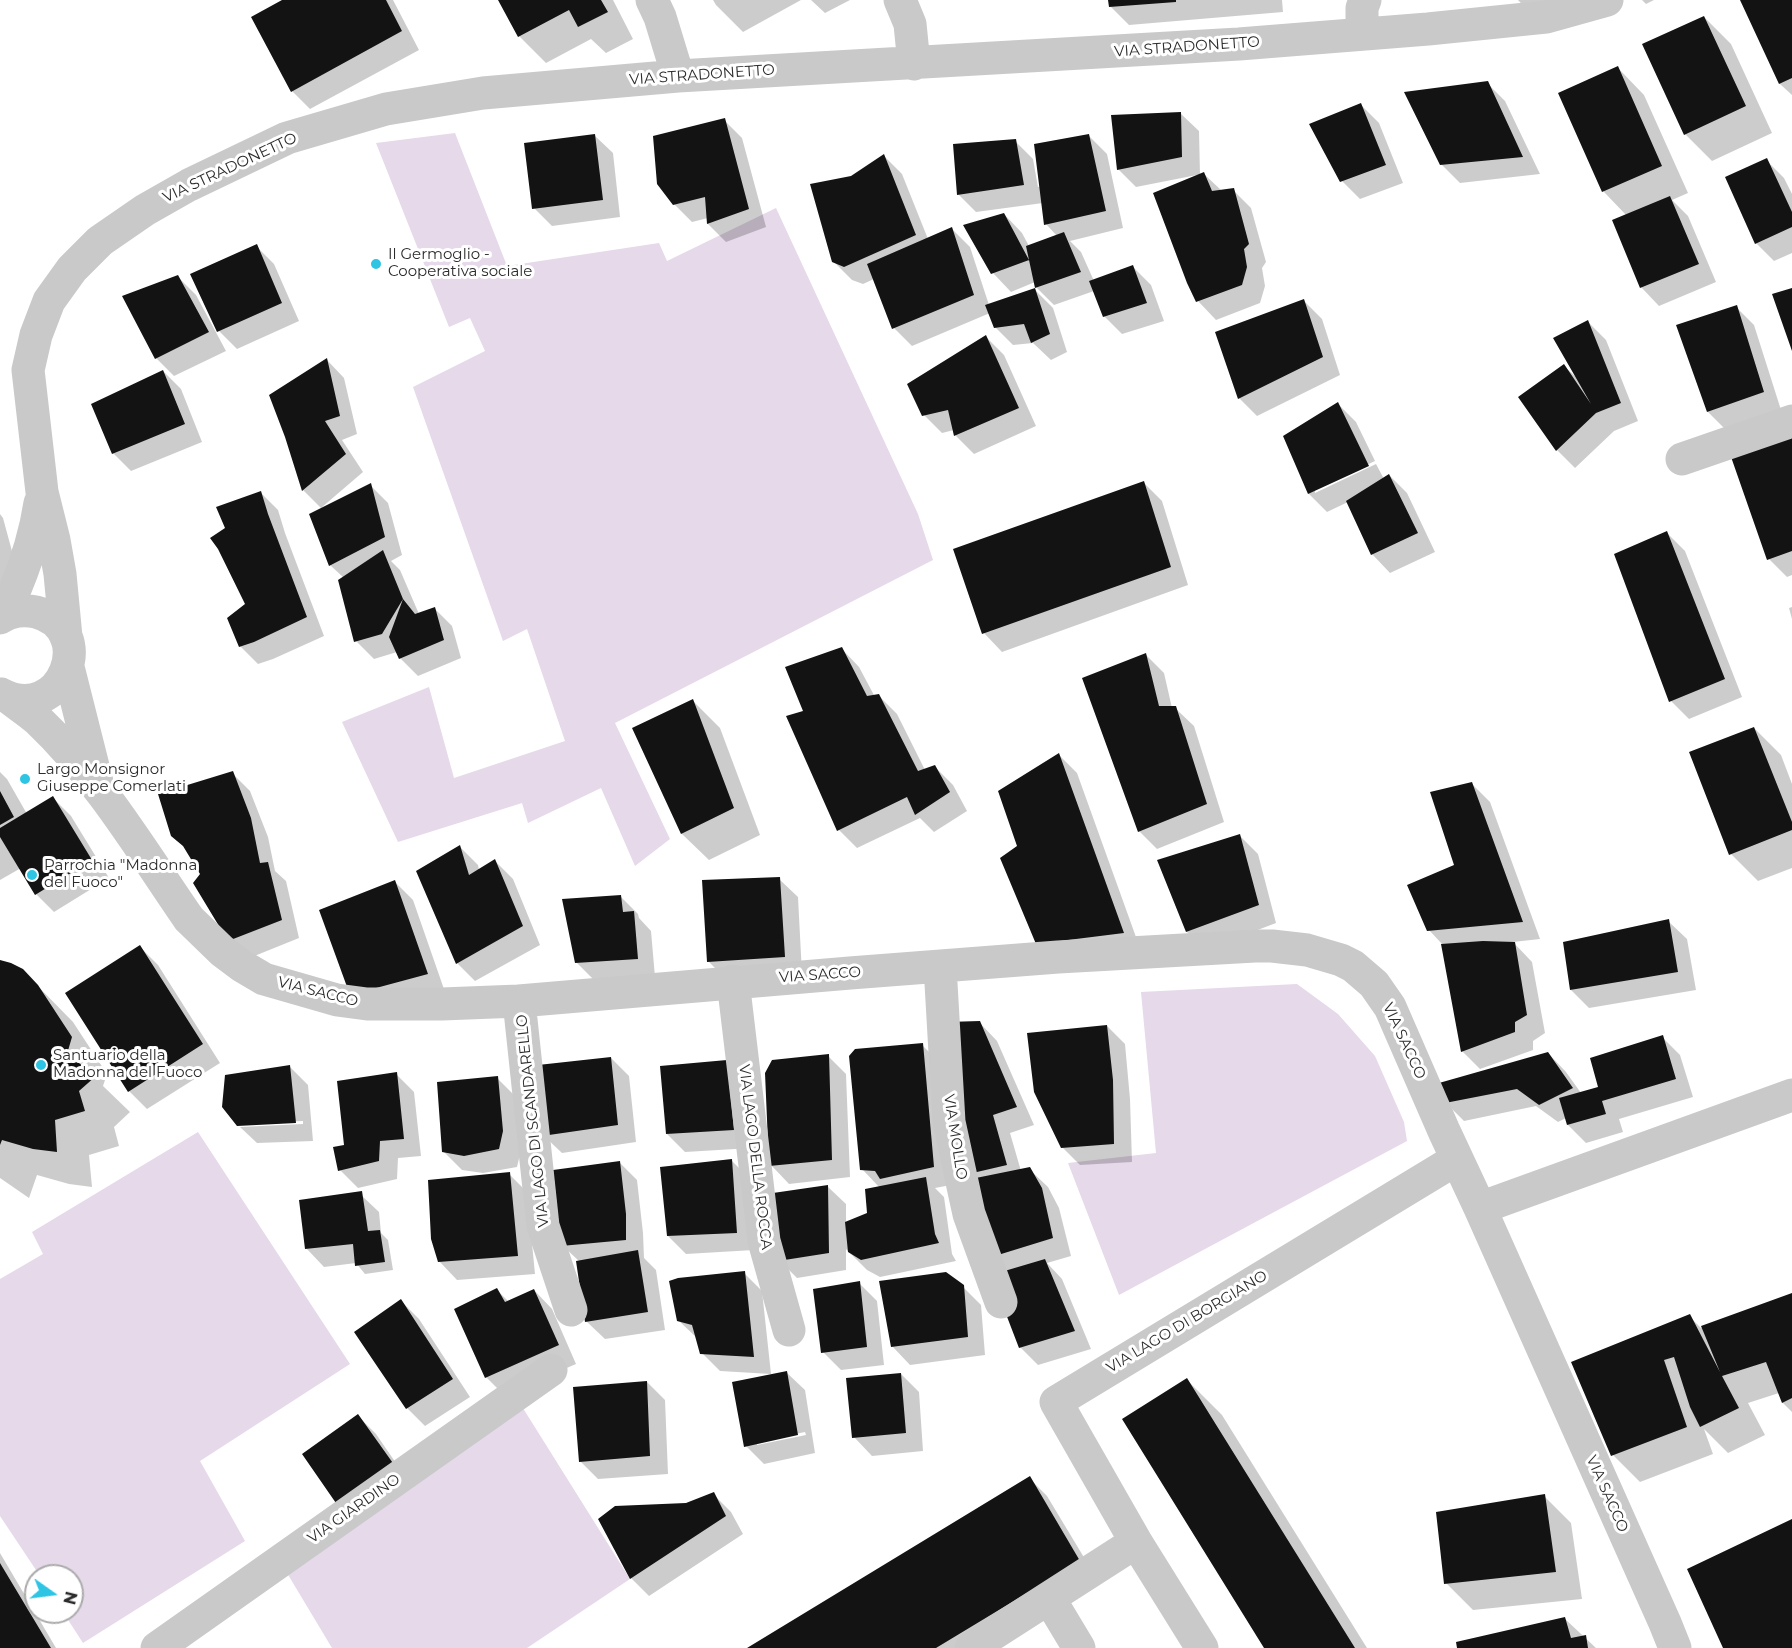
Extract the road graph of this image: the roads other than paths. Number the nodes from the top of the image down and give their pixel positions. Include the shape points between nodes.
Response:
1 (652, 0) edge
2 (900, 0) edge
3 (1365, 0) edge
4 (1607, 0) edge
5 (1362, 33) junction
6 (914, 64) junction
7 (678, 76) junction
8 (1792, 420) edge
9 (1682, 459) dead end
10 (42, 492) junction
11 (2, 616) edge
12 (67, 652) junction
13 (4, 695) edge
14 (99, 790) junction
15 (939, 966) junction
16 (733, 981) junction
17 (519, 1001) junction
18 (1792, 1095) edge
19 (1457, 1159) junction
20 (1480, 1208) junction
21 (1001, 1302) dead end
22 (571, 1310) dead end
23 (789, 1329) dead end
24 (550, 1370) dead end
25 (1136, 1542) junction
26 (1049, 1598) junction
27 (158, 1648) edge
28 (971, 1648) edge
29 (1079, 1648) edge
30 (1202, 1648) edge
31 (1675, 1648) edge

1 - 7 street
2 - 6 street via 910,24
3 - 5 street
4 - 5 street, VIA STRADONETTO via 1546,17
5 - 6 street, VIA STRADONETTO via 1233,45
6 - 7 street, VIA STRADONETTO
7 - 10 street, VIA STRADONETTO via 483,93 386,109 287,138 189,184 145,210 100,241 72,269 49,301 36,335 28,370
8 - 9 street
10 - 11 street, VIA STRADONETTO via 28,556
10 - 12 street, VIA STRADONETTO via 62,588
11 - 12 street via 21,610 39,613 55,622
12 - 13 street via 59,684 45,695 20,700
12 - 14 street, VIA SACCO
13 - 14 street, VIA SACCO via 36,719
14 - 17 street, VIA SACCO via 189,919 222,951 264,979 337,1000 367,1004
15 - 16 street, VIA SACCO
15 - 19 street, VIA SACCO via 1272,945 1341,960 1374,984 1390,1007
15 - 21 street, VIA MOLLO via 949,1122 969,1214
16 - 17 street, VIA SACCO
16 - 23 street, VIA LAGO DELLA ROCCA via 764,1241
17 - 22 street, VIA LAGO DI SCANDARELLO via 543,1226
18 - 20 street
19 - 20 street, VIA SACCO
19 - 25 street, VIA LAGO DI BORGIANO via 1056,1402
20 - 31 street, VIA SACCO
24 - 27 street, VIA GIARDINO
25 - 26 street
25 - 30 street, VIA LAGO DI BORGIANO
26 - 28 street
26 - 29 street

